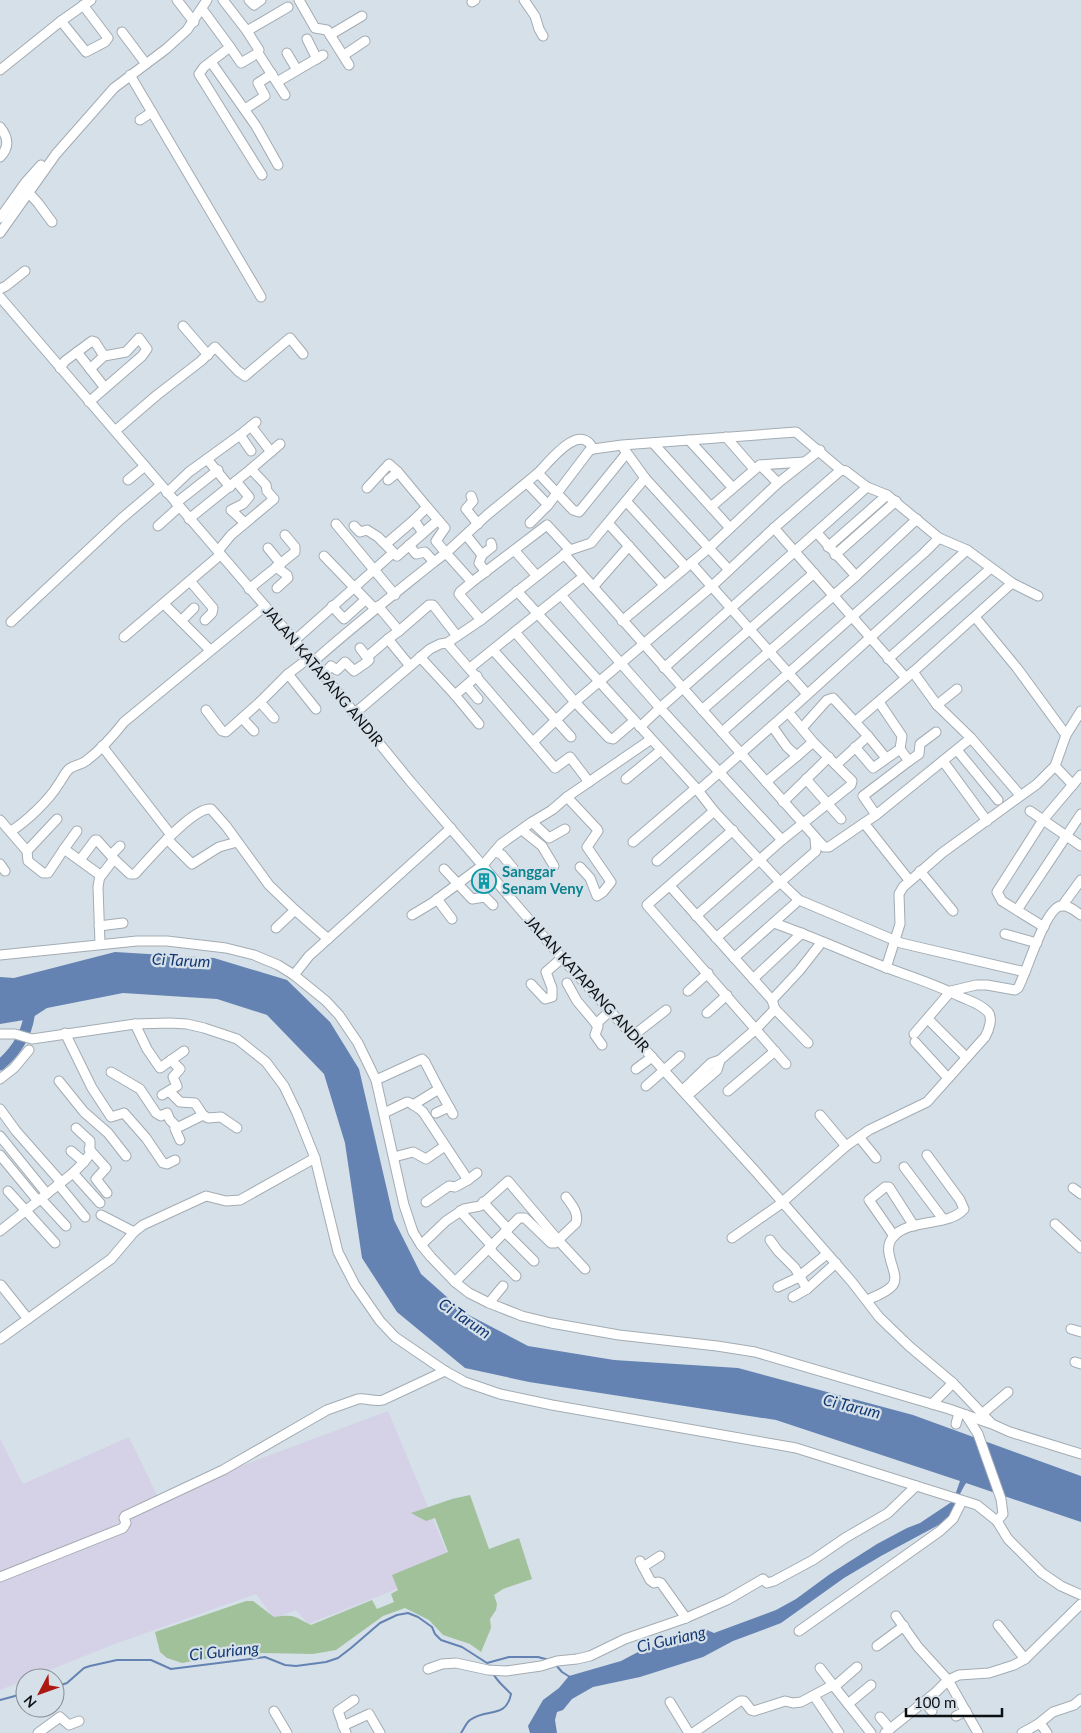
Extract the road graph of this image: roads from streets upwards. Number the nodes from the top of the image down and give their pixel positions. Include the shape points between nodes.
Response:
1 (177, 0) edge
2 (207, 0) edge
3 (223, 0) edge
4 (249, 0) edge
5 (261, 0) edge
6 (299, 0) edge
7 (524, 0) edge
8 (87, 3) edge
9 (288, 7) dead end
10 (202, 9) junction
11 (362, 16) dead end
12 (60, 20) junction
13 (193, 20) junction
14 (247, 31) junction
15 (122, 32) dead end
16 (330, 35) junction
17 (543, 36) dead end
18 (307, 39) dead end
19 (365, 41) dead end
20 (230, 47) junction
21 (258, 53) junction
22 (288, 53) dead end
23 (344, 55) junction
24 (144, 62) junction
25 (211, 62) junction
26 (349, 65) dead end
27 (0, 70) edge
28 (297, 70) junction
29 (130, 75) junction
30 (275, 78) junction
31 (285, 95) dead end
32 (245, 109) junction
33 (152, 112) junction
34 (140, 120) dead end
35 (0, 127) edge
36 (2, 155) edge
37 (278, 164) dead end
38 (262, 175) dead end
39 (28, 192) junction
40 (0, 218) edge
41 (52, 222) dead end
42 (0, 233) edge
43 (25, 271) dead end
44 (0, 289) edge
45 (0, 297) edge
46 (261, 297) dead end
47 (183, 326) dead end
48 (77, 352) junction
49 (303, 354) dead end
50 (208, 355) junction
51 (104, 356) junction
52 (60, 368) junction
53 (90, 369) junction
54 (105, 388) junction
55 (89, 402) junction
56 (114, 431) junction
57 (240, 435) junction
58 (726, 438) junction
59 (689, 440) junction
60 (653, 443) junction
61 (280, 444) dead end
62 (622, 445) junction
63 (593, 449) junction
64 (820, 450) junction
65 (252, 451) dead end
66 (271, 452) junction
67 (626, 454) junction
68 (207, 459) junction
69 (804, 462) junction
70 (144, 466) junction
71 (757, 467) junction
72 (251, 469) junction
73 (218, 470) junction
74 (841, 470) junction
75 (189, 472) junction
76 (398, 472) junction
77 (538, 473) junction
78 (645, 478) junction
79 (128, 480) dead end
80 (388, 480) dead end
81 (527, 483) junction
82 (199, 484) junction
83 (233, 484) junction
84 (778, 484) junction
85 (161, 486) junction
86 (868, 487) junction
87 (366, 488) dead end
88 (733, 488) junction
89 (558, 492) junction
90 (167, 493) junction
91 (887, 495) junction
92 (471, 496) dead end
93 (626, 501) junction
94 (896, 502) junction
95 (177, 505) junction
96 (548, 505) junction
97 (427, 507) junction
98 (711, 507) junction
99 (189, 519) junction
100 (917, 519) junction
101 (414, 520) junction
102 (438, 520) junction
103 (245, 523) junction
104 (530, 523) dead end
105 (608, 523) junction
106 (336, 524) dead end
107 (478, 524) junction
108 (158, 526) dead end
109 (354, 526) dead end
110 (730, 528) junction
111 (774, 528) junction
112 (423, 533) junction
113 (817, 533) junction
114 (285, 535) dead end
115 (466, 535) junction
116 (940, 538) junction
117 (491, 543) dead end
118 (386, 544) junction
119 (409, 545) junction
120 (629, 546) junction
121 (828, 547) junction
122 (268, 548) dead end
123 (709, 548) junction
124 (968, 550) junction
125 (515, 551) junction
126 (446, 552) junction
127 (567, 552) junction
128 (794, 552) junction
129 (219, 553) junction
130 (393, 553) junction
131 (482, 555) junction
132 (835, 555) junction
133 (324, 556) dead end
134 (434, 562) junction
135 (689, 565) junction
136 (278, 566) junction
137 (991, 568) junction
138 (374, 569) junction
139 (729, 570) junction
140 (486, 572) junction
141 (814, 573) junction
142 (536, 575) junction
143 (856, 576) junction
144 (583, 577) junction
145 (190, 581) junction
146 (472, 582) junction
147 (1012, 583) junction
148 (664, 585) junction
149 (711, 586) junction
150 (593, 587) junction
151 (277, 588) dead end
152 (353, 588) junction
153 (249, 589) junction
154 (517, 591) junction
155 (395, 595) junction
156 (560, 595) junction
157 (833, 595) junction
158 (1038, 596) dead end
159 (365, 600) junction
160 (164, 604) junction
161 (264, 606) junction
162 (332, 606) junction
163 (194, 608) dead end
164 (376, 608) junction
165 (730, 608) junction
166 (538, 614) junction
167 (852, 617) junction
168 (975, 617) junction
169 (205, 620) dead end
170 (481, 620) junction
171 (181, 621) junction
172 (622, 621) junction
173 (11, 622) dead end
174 (750, 630) junction
175 (399, 631) junction
176 (515, 632) junction
177 (457, 636) junction
178 (124, 637) dead end
179 (869, 638) junction
180 (294, 640) junction
181 (388, 640) junction
182 (447, 643) junction
183 (643, 645) junction
184 (360, 648) dead end
185 (210, 650) junction
186 (493, 650) junction
187 (770, 651) junction
188 (373, 655) junction
189 (420, 657) junction
190 (888, 659) junction
191 (311, 660) junction
192 (621, 663) junction
193 (410, 666) junction
194 (470, 668) junction
195 (664, 668) junction
196 (288, 674) junction
197 (323, 674) junction
198 (788, 674) junction
199 (909, 675) junction
200 (477, 676) junction
201 (599, 683) junction
202 (466, 686) junction
203 (683, 688) junction
204 (958, 689) dead end
205 (807, 694) junction
206 (456, 695) junction
207 (478, 699) dead end
208 (260, 702) junction
209 (575, 702) junction
210 (879, 702) junction
211 (937, 706) junction
212 (660, 708) junction
213 (316, 709) dead end
214 (206, 710) dead end
215 (702, 710) junction
216 (1081, 711) edge
217 (788, 712) junction
218 (355, 713) junction
219 (242, 718) junction
220 (274, 718) dead end
221 (556, 721) junction
222 (856, 721) junction
223 (479, 724) dead end
224 (637, 724) junction
225 (772, 726) junction
226 (802, 728) junction
227 (254, 731) dead end
228 (722, 732) junction
229 (936, 732) dead end
230 (1066, 735) junction
231 (868, 736) junction
232 (571, 737) dead end
233 (970, 738) junction
234 (650, 740) junction
235 (533, 742) junction
236 (813, 742) junction
237 (102, 746) junction
238 (855, 747) junction
239 (900, 749) junction
240 (958, 750) junction
241 (660, 751) junction
242 (741, 753) junction
243 (797, 756) junction
244 (829, 757) junction
245 (886, 758) junction
246 (909, 761) junction
247 (943, 761) junction
248 (836, 764) junction
249 (1055, 766) junction
250 (720, 771) junction
251 (1081, 775) edge
252 (626, 779) dead end
253 (806, 779) junction
254 (590, 782) junction
255 (766, 782) junction
256 (1073, 785) junction
257 (697, 789) junction
258 (1020, 796) junction
259 (567, 797) junction
260 (998, 800) dead end
261 (783, 802) junction
262 (826, 803) junction
263 (714, 811) junction
264 (1030, 812) dead end
265 (1081, 814) edge
266 (876, 815) junction
267 (841, 819) dead end
268 (0, 820) edge
269 (57, 820) dead end
270 (1044, 820) junction
271 (987, 821) junction
272 (532, 822) junction
273 (864, 823) junction
274 (803, 824) junction
275 (451, 828) junction
276 (565, 829) dead end
277 (522, 830) junction
278 (733, 830) junction
279 (11, 831) junction
280 (77, 831) dead end
281 (1067, 836) junction
282 (169, 837) junction
283 (815, 839) junction
284 (782, 840) junction
285 (237, 842) junction
286 (634, 842) dead end
287 (120, 846) dead end
288 (1081, 846) edge
289 (64, 849) junction
290 (27, 851) junction
291 (495, 851) junction
292 (112, 857) junction
293 (80, 860) junction
294 (760, 860) junction
295 (658, 861) dead end
296 (483, 865) junction
297 (554, 866) dead end
298 (580, 867) dead end
299 (513, 868) dead end
300 (444, 869) dead end
301 (920, 871) junction
302 (101, 876) junction
303 (909, 880) junction
304 (1081, 880) edge
305 (780, 882) junction
306 (457, 884) junction
307 (670, 886) junction
308 (437, 899) junction
309 (799, 900) junction
310 (494, 905) dead end
311 (1062, 906) junction
312 (295, 910) junction
313 (1017, 910) junction
314 (953, 911) dead end
315 (412, 915) dead end
316 (1081, 915) edge
317 (696, 916) junction
318 (452, 919) dead end
319 (123, 923) dead end
320 (774, 923) junction
321 (99, 926) junction
322 (1044, 927) junction
323 (276, 928) dead end
324 (802, 934) junction
325 (1005, 934) dead end
326 (328, 938) junction
327 (716, 938) junction
328 (895, 940) junction
329 (822, 943) junction
330 (1037, 943) junction
331 (100, 944) junction
332 (0, 956) edge
333 (562, 958) junction
334 (734, 958) junction
335 (886, 968) junction
336 (1025, 972) junction
337 (708, 973) junction
338 (294, 975) junction
339 (753, 979) junction
340 (567, 983) dead end
341 (531, 984) dead end
342 (688, 991) dead end
343 (950, 991) junction
344 (727, 996) junction
345 (774, 1004) junction
346 (611, 1010) junction
347 (666, 1010) dead end
348 (707, 1014) dead end
349 (928, 1018) junction
350 (135, 1024) junction
351 (596, 1024) junction
352 (756, 1029) junction
353 (65, 1033) junction
354 (0, 1034) edge
355 (634, 1035) junction
356 (808, 1044) dead end
357 (602, 1045) dead end
358 (29, 1050) dead end
359 (184, 1051) dead end
360 (775, 1051) junction
361 (652, 1056) junction
362 (680, 1056) dead end
363 (966, 1057) junction
364 (171, 1060) junction
365 (786, 1064) dead end
366 (636, 1069) dead end
367 (663, 1071) junction
368 (111, 1072) dead end
369 (948, 1078) junction
370 (0, 1079) edge
371 (376, 1080) junction
372 (59, 1081) dead end
373 (646, 1086) dead end
374 (439, 1089) junction
375 (728, 1091) dead end
376 (685, 1093) junction
377 (72, 1096) junction
378 (413, 1105) junction
379 (0, 1109) edge
380 (71, 1110) dead end
381 (384, 1113) junction
382 (436, 1113) dead end
383 (820, 1114) dead end
384 (203, 1115) junction
385 (101, 1126) junction
386 (177, 1126) junction
387 (76, 1128) dead end
388 (237, 1128) dead end
389 (0, 1136) edge
390 (859, 1137) junction
391 (180, 1140) dead end
392 (90, 1145) junction
393 (445, 1146) junction
394 (846, 1146) junction
395 (71, 1150) dead end
396 (0, 1155) edge
397 (927, 1155) dead end
398 (126, 1156) dead end
399 (394, 1157) junction
400 (315, 1158) junction
401 (876, 1158) dead end
402 (175, 1160) dead end
403 (84, 1162) junction
404 (904, 1167) dead end
405 (73, 1173) junction
406 (478, 1173) dead end
407 (468, 1180) junction
408 (60, 1183) junction
409 (8, 1191) dead end
410 (107, 1193) dead end
411 (566, 1197) dead end
412 (42, 1198) junction
413 (426, 1202) dead end
414 (483, 1202) junction
415 (100, 1203) dead end
416 (782, 1203) junction
417 (26, 1210) junction
418 (460, 1212) junction
419 (100, 1214) dead end
420 (85, 1217) dead end
421 (943, 1219) junction
422 (1055, 1224) dead end
423 (66, 1226) dead end
424 (914, 1226) junction
425 (507, 1230) junction
426 (0, 1231) edge
427 (134, 1232) junction
428 (894, 1236) junction
429 (732, 1238) dead end
430 (558, 1240) junction
431 (770, 1240) dead end
432 (55, 1243) dead end
433 (421, 1245) junction
434 (490, 1247) junction
435 (1081, 1248) edge
436 (827, 1254) junction
437 (534, 1261) dead end
438 (836, 1263) junction
439 (585, 1269) dead end
440 (516, 1276) dead end
441 (801, 1276) junction
442 (455, 1282) junction
443 (1, 1285) edge
444 (503, 1286) dead end
445 (778, 1287) dead end
446 (807, 1289) junction
447 (793, 1298) dead end
448 (868, 1302) junction
449 (489, 1303) junction
450 (28, 1319) junction
451 (1071, 1329) dead end
452 (1081, 1332) edge
453 (0, 1339) edge
454 (445, 1371) junction
455 (953, 1382) junction
456 (1008, 1392) dead end
457 (932, 1404) junction
458 (962, 1414) junction
459 (986, 1420) junction
460 (956, 1424) dead end
461 (975, 1429) junction
462 (1081, 1454) edge
463 (916, 1486) junction
464 (958, 1500) junction
465 (997, 1521) junction
466 (660, 1556) dead end
467 (0, 1577) edge
468 (1081, 1595) edge
469 (1081, 1604) edge
470 (896, 1616) dead end
471 (686, 1618) junction
472 (998, 1625) dead end
473 (904, 1626) junction
474 (799, 1632) dead end
475 (876, 1646) dead end
476 (1025, 1659) junction
477 (857, 1667) dead end
478 (820, 1668) dead end
479 (428, 1669) dead end
480 (948, 1680) junction
481 (871, 1685) dead end
482 (833, 1686) junction
483 (814, 1696) junction
484 (1081, 1698) edge
485 (354, 1700) dead end
486 (670, 1702) dead end
487 (924, 1702) junction
488 (848, 1704) junction
489 (966, 1710) junction
490 (274, 1711) dead end
491 (932, 1711) dead end
492 (956, 1716) dead end
493 (880, 1717) dead end
494 (79, 1722) dead end
495 (1038, 1724) junction
496 (344, 1730) edge
497 (888, 1731) edge
498 (837, 1732) edge
499 (38, 1733) edge
500 (287, 1733) edge
501 (380, 1733) edge
502 (689, 1733) edge
503 (693, 1733) edge
504 (871, 1733) edge
505 (978, 1733) edge
506 (1022, 1733) edge
507 (1047, 1733) edge

1 - 13 street
2 - 10 street
3 - 14 street
4 - 5 street via 254,5
6 - 16 street via 316,28 326,30
7 - 17 street
8 - 12 street
8 - 12 street via 108,38 105,42 86,52
9 - 14 street
10 - 13 street
10 - 20 street
11 - 16 street
12 - 27 street
13 - 24 street via 166,50
14 - 21 street via 258,47
15 - 24 street
16 - 23 street
18 - 28 street via 320,57
19 - 23 street
20 - 21 street via 241,62
20 - 25 street
21 - 30 street
22 - 28 street
23 - 26 street
24 - 29 street
24 - 40 street via 110,83
25 - 32 street
25 - 38 street via 201,70 200,76
28 - 30 street
29 - 33 street
29 - 39 street via 114,88 56,154
30 - 31 street
30 - 32 street via 258,83 264,96
32 - 37 street
33 - 34 street
33 - 46 street
35 - 36 street via 8,139
39 - 41 street
39 - 42 street
43 - 44 street
45 - 52 street, JALAN KATAPANG ANDIR
47 - 50 street
48 - 51 street via 92,341
48 - 52 street
48 - 53 street
49 - 50 street via 290,338 245,376 215,347
50 - 56 street
51 - 53 street
51 - 54 street via 126,352 140,338 147,349
52 - 55 street, JALAN KATAPANG ANDIR
53 - 54 street
54 - 55 street
55 - 56 street, JALAN KATAPANG ANDIR
56 - 70 street, JALAN KATAPANG ANDIR
57 - 65 street
57 - 66 street via 253,424
57 - 68 street
58 - 59 street
58 - 64 street via 796,432
58 - 71 street
59 - 60 street
59 - 88 street
60 - 62 street
60 - 98 street
61 - 66 street
62 - 63 street
62 - 67 street
63 - 77 street via 584,439 571,441
63 - 89 street
64 - 69 street
64 - 74 street
66 - 72 street
67 - 78 street
67 - 89 street via 579,512 573,510
68 - 73 street
68 - 75 street
69 - 71 street
69 - 84 street
70 - 79 street
70 - 85 street, JALAN KATAPANG ANDIR
71 - 84 street
71 - 88 street
72 - 83 street
72 - 103 street via 274,499
73 - 82 street
73 - 83 street
74 - 86 street
74 - 111 street
75 - 82 street
75 - 90 street
76 - 80 street
76 - 87 street via 389,464
76 - 97 street
77 - 81 street
77 - 89 street
78 - 93 street
78 - 123 street
81 - 96 street
81 - 107 street
82 - 95 street
83 - 99 street
83 - 103 street via 249,497 231,510
84 - 110 street
85 - 90 street, JALAN KATAPANG ANDIR
85 - 173 street
86 - 91 street
86 - 113 street
88 - 98 street
89 - 96 street
90 - 95 street, JALAN KATAPANG ANDIR
91 - 94 street
91 - 121 street
92 - 107 street via 473,501 466,509
93 - 105 street
93 - 135 street
94 - 100 street
94 - 132 street
95 - 99 street, JALAN KATAPANG ANDIR
95 - 108 street
96 - 104 street
97 - 101 street
97 - 102 street
98 - 110 street
99 - 129 street, JALAN KATAPANG ANDIR
100 - 116 street
100 - 143 street
101 - 112 street
101 - 118 street
102 - 112 street
102 - 126 street via 445,530 436,541
103 - 129 street via 231,535
105 - 120 street
105 - 127 street via 590,545
106 - 138 street
107 - 115 street
109 - 118 street via 361,532 367,530
110 - 123 street
111 - 128 street
111 - 139 street
112 - 119 street
113 - 121 street
113 - 128 street
114 - 136 street via 296,550
115 - 126 street
115 - 131 street
116 - 124 street
116 - 167 street
117 - 131 street via 492,547
118 - 130 street
119 - 130 street via 398,555
119 - 134 street via 416,554 425,552
120 - 148 street
120 - 150 street
121 - 132 street
122 - 136 street
123 - 135 street
123 - 139 street
124 - 137 street
124 - 179 street
125 - 127 street via 547,525
125 - 140 street
125 - 142 street
126 - 134 street
126 - 146 street
127 - 142 street
127 - 144 street
128 - 141 street
128 - 165 street
129 - 145 street
129 - 153 street, JALAN KATAPANG ANDIR
130 - 138 street
131 - 140 street via 478,563
132 - 143 street
133 - 152 street
134 - 155 street
135 - 148 street
135 - 149 street
136 - 151 street via 288,578
136 - 153 street
137 - 147 street
137 - 190 street
138 - 152 street
138 - 155 street
139 - 149 street
140 - 146 street
141 - 157 street
141 - 174 street
142 - 154 street
143 - 157 street
144 - 150 street
144 - 156 street
145 - 160 street
145 - 169 street via 213,608
146 - 170 street via 459,594
147 - 158 street
147 - 168 street
148 - 172 street
149 - 165 street
149 - 183 street
150 - 172 street
152 - 159 street
152 - 162 street
153 - 161 street, JALAN KATAPANG ANDIR
154 - 166 street
154 - 170 street
155 - 164 street
156 - 166 street
156 - 192 street
157 - 167 street
157 - 187 street
159 - 162 street via 344,619
159 - 164 street
160 - 171 street
160 - 178 street
161 - 180 street, JALAN KATAPANG ANDIR
161 - 185 street
162 - 180 street
163 - 171 street
164 - 175 street
164 - 191 street
165 - 174 street
165 - 195 street
166 - 176 street
166 - 201 street
167 - 179 street
167 - 198 street
168 - 199 street
168 - 230 street via 1018,668
170 - 177 street
171 - 185 street
172 - 183 street
174 - 187 street
174 - 203 street
175 - 177 street via 433,605
175 - 181 street
176 - 186 street
176 - 209 street
177 - 182 street
179 - 190 street
179 - 205 street
180 - 191 street, JALAN KATAPANG ANDIR
181 - 188 street
181 - 193 street
182 - 189 street via 435,646
182 - 194 street
183 - 192 street
183 - 195 street
184 - 188 street
185 - 237 street via 124,722
186 - 194 street
186 - 221 street
187 - 198 street
187 - 215 street
188 - 197 street via 354,671 345,662 337,670 330,666
189 - 193 street
189 - 206 street
190 - 199 street
191 - 196 street
191 - 197 street, JALAN KATAPANG ANDIR
192 - 201 street
192 - 212 street
193 - 218 street
194 - 200 street
195 - 203 street
196 - 208 street
196 - 213 street
197 - 218 street, JALAN KATAPANG ANDIR
198 - 205 street
198 - 228 street
199 - 210 street
199 - 211 street
200 - 202 street
200 - 235 street
201 - 209 street
201 - 224 street
202 - 206 street
202 - 207 street
203 - 212 street
203 - 215 street
204 - 211 street
205 - 217 street
206 - 223 street
208 - 219 street
208 - 220 street
209 - 221 street
209 - 224 street via 609,738 613,739
210 - 222 street
210 - 239 street via 902,736
211 - 233 street
212 - 224 street
212 - 250 street
214 - 219 street via 223,732
215 - 228 street
216 - 230 street
217 - 225 street
217 - 226 street
218 - 275 street, JALAN KATAPANG ANDIR
219 - 227 street
221 - 232 street
221 - 235 street
222 - 226 street via 833,698 827,700
222 - 231 street
224 - 234 street
225 - 242 street
225 - 243 street
226 - 236 street
228 - 242 street
229 - 246 street via 920,744 918,754
230 - 249 street
231 - 238 street
231 - 245 street
233 - 240 street
233 - 258 street
234 - 241 street
234 - 254 street
235 - 254 street via 555,768 570,757
236 - 243 street
236 - 244 street
237 - 279 street via 85,762 70,768 58,786
237 - 282 street
238 - 245 street via 873,768
238 - 248 street
239 - 245 street
239 - 246 street
240 - 247 street
240 - 260 street
241 - 252 street
241 - 257 street
242 - 250 street
242 - 255 street
243 - 255 street
244 - 248 street
244 - 253 street
246 - 266 street via 864,795
247 - 266 street
247 - 271 street
248 - 262 street via 852,783
249 - 256 street
249 - 258 street
250 - 257 street
250 - 284 street
251 - 256 street
253 - 261 street
253 - 262 street
254 - 259 street
255 - 261 street
256 - 270 street
257 - 263 street
257 - 286 street
258 - 271 street
259 - 272 street
259 - 298 street via 597,829 586,847 611,882 597,896 591,879
261 - 274 street
262 - 267 street
262 - 274 street
263 - 278 street
263 - 295 street
264 - 270 street
265 - 281 street
266 - 273 street
268 - 279 street
269 - 290 street
270 - 281 street
270 - 313 street via 997,892 1002,901
271 - 301 street
272 - 276 street via 549,838
272 - 277 street
273 - 283 street via 829,847
273 - 303 street
274 - 283 street
274 - 284 street
275 - 296 street, JALAN KATAPANG ANDIR
275 - 326 street
277 - 291 street
277 - 297 street via 542,846
278 - 294 street
278 - 307 street
279 - 290 street
280 - 289 street
281 - 288 street
281 - 313 street
282 - 285 street via 192,864 219,847
282 - 285 street via 202,810 211,809
282 - 292 street via 134,875
283 - 305 street via 816,851
284 - 294 street
285 - 312 street via 269,885
287 - 292 street
289 - 290 street via 46,874 28,861
289 - 293 street
291 - 296 street
291 - 299 street
292 - 293 street via 96,840
292 - 302 street
293 - 302 street
294 - 305 street
294 - 317 street
296 - 306 street
296 - 333 street, JALAN KATAPANG ANDIR
300 - 306 street
301 - 303 street
301 - 314 street
302 - 321 street via 98,887
303 - 328 street via 899,894 900,924
304 - 311 street
305 - 309 street
305 - 327 street
306 - 308 street
306 - 310 street via 472,899 485,897
307 - 317 street
307 - 337 street via 647,905
308 - 315 street
308 - 318 street
309 - 320 street
309 - 328 street
311 - 316 street
311 - 322 street via 1053,910
312 - 323 street
312 - 326 street
313 - 322 street
317 - 327 street
319 - 321 street
320 - 324 street
320 - 334 street
321 - 331 street
322 - 330 street
324 - 329 street
324 - 339 street
325 - 330 street
326 - 338 street
327 - 334 street
328 - 335 street
328 - 336 street
329 - 335 street
329 - 345 street
330 - 336 street
331 - 332 street
331 - 338 street via 166,941 226,948 254,955
333 - 341 street via 546,972 552,997 545,999
333 - 346 street, JALAN KATAPANG ANDIR
334 - 339 street
335 - 343 street
336 - 343 street via 1015,990 976,985
337 - 342 street
337 - 344 street
338 - 371 street via 339,1015 358,1043
339 - 345 street
340 - 351 street
343 - 349 street
343 - 363 street via 976,1003 990,1016 988,1031
344 - 348 street
344 - 352 street
345 - 352 street
345 - 356 street
346 - 351 street
346 - 355 street, JALAN KATAPANG ANDIR
347 - 355 street
349 - 363 street
349 - 369 street via 915,1038
350 - 353 street
350 - 364 street via 159,1067
350 - 400 street via 187,1024 237,1039 276,1074 297,1113
351 - 357 street via 595,1035
352 - 360 street
352 - 376 street via 720,1060 711,1063
353 - 354 street via 32,1039
353 - 402 street via 110,1117 124,1113 163,1163
355 - 361 street, JALAN KATAPANG ANDIR
358 - 370 street
359 - 364 street
360 - 365 street
360 - 375 street
361 - 366 street
361 - 367 street, JALAN KATAPANG ANDIR
362 - 367 street
363 - 369 street
364 - 384 street via 180,1070 173,1077 177,1086 165,1093 180,1102 195,1103
367 - 373 street
367 - 376 street, JALAN KATAPANG ANDIR
368 - 386 street via 140,1089 156,1113 161,1116 167,1113
369 - 390 street via 927,1102
371 - 374 street via 422,1059
371 - 381 street
372 - 377 street
374 - 378 street
374 - 382 street via 451,1111
376 - 416 street, JALAN KATAPANG ANDIR
377 - 380 street via 70,1100 75,1105
377 - 385 street
378 - 381 street via 407,1102
378 - 393 street via 422,1110
379 - 408 street
381 - 399 street
383 - 394 street
384 - 386 street
384 - 388 street via 209,1118 221,1116
385 - 392 street
385 - 398 street
386 - 391 street via 175,1129
387 - 392 street
389 - 412 street
390 - 394 street
390 - 401 street
392 - 403 street
392 - 410 street via 106,1168 96,1180
393 - 399 street via 426,1159 413,1152
393 - 407 street
394 - 416 street
395 - 403 street
396 - 412 street
397 - 421 street via 964,1209 956,1216
399 - 433 street via 408,1220
400 - 427 street via 240,1200 198,1198
400 - 454 street via 338,1252 355,1285 395,1337
403 - 405 street
404 - 421 street
405 - 408 street
405 - 415 street
406 - 407 street
407 - 413 street via 455,1187 449,1186
408 - 412 street
408 - 420 street
409 - 417 street
411 - 430 street via 576,1212 577,1220
412 - 417 street
412 - 423 street
414 - 418 street
414 - 425 street
414 - 430 street via 508,1181
416 - 429 street
416 - 436 street, JALAN KATAPANG ANDIR
417 - 426 street
417 - 432 street
418 - 433 street via 436,1229
418 - 434 street
419 - 427 street
421 - 424 street
422 - 435 street
424 - 428 street
424 - 428 street via 889,1187 885,1187 869,1200
425 - 430 street via 522,1217 551,1243
425 - 434 street
425 - 437 street
427 - 450 street via 111,1259
428 - 448 street via 888,1253 895,1281
430 - 439 street
431 - 441 street
433 - 442 street
434 - 440 street
434 - 442 street
436 - 438 street, JALAN KATAPANG ANDIR
436 - 441 street
438 - 446 street
438 - 448 street, JALAN KATAPANG ANDIR
441 - 445 street
441 - 446 street
442 - 449 street
443 - 450 street
444 - 449 street
446 - 447 street
448 - 455 street, JALAN KATAPANG ANDIR via 909,1346
449 - 457 street via 551,1323 756,1352
450 - 453 street
451 - 452 street
454 - 463 street via 500,1394 796,1448
454 - 467 street via 383,1400 358,1399 327,1410 223,1470 125,1516 123,1528
455 - 457 street
455 - 459 street, JALAN KATAPANG ANDIR
456 - 459 street
457 - 458 street
458 - 459 street
458 - 460 street
458 - 461 street
459 - 461 street
459 - 462 street, JALAN KATAPANG ANDIR via 1010,1432
461 - 465 street via 1001,1499 1003,1514
463 - 464 street via 936,1487
463 - 471 street via 888,1513 813,1560 768,1583 763,1579 758,1581 727,1600
464 - 465 street via 977,1506
464 - 474 street via 953,1519 940,1531
465 - 468 street via 1008,1539 1029,1561 1052,1581
466 - 471 street via 642,1564 650,1580 660,1583
469 - 476 street
470 - 473 street
471 - 479 street via 625,1639 590,1656 568,1661 506,1671 449,1663
472 - 476 street
473 - 475 street
473 - 480 street
476 - 480 street via 989,1673 959,1675
477 - 482 street
478 - 482 street
480 - 487 street
480 - 489 street
481 - 488 street
482 - 483 street
482 - 488 street
483 - 498 street
483 - 503 street via 801,1702 785,1701 754,1711 740,1701
484 - 495 street via 1074,1705 1053,1712
485 - 496 street via 338,1711
486 - 502 street
487 - 491 street
487 - 497 street
488 - 504 street
489 - 492 street
489 - 505 street
490 - 500 street
493 - 497 street
494 - 499 street via 69,1726 60,1717
495 - 506 street
495 - 507 street via 1042,1724
496 - 501 street via 369,1714

